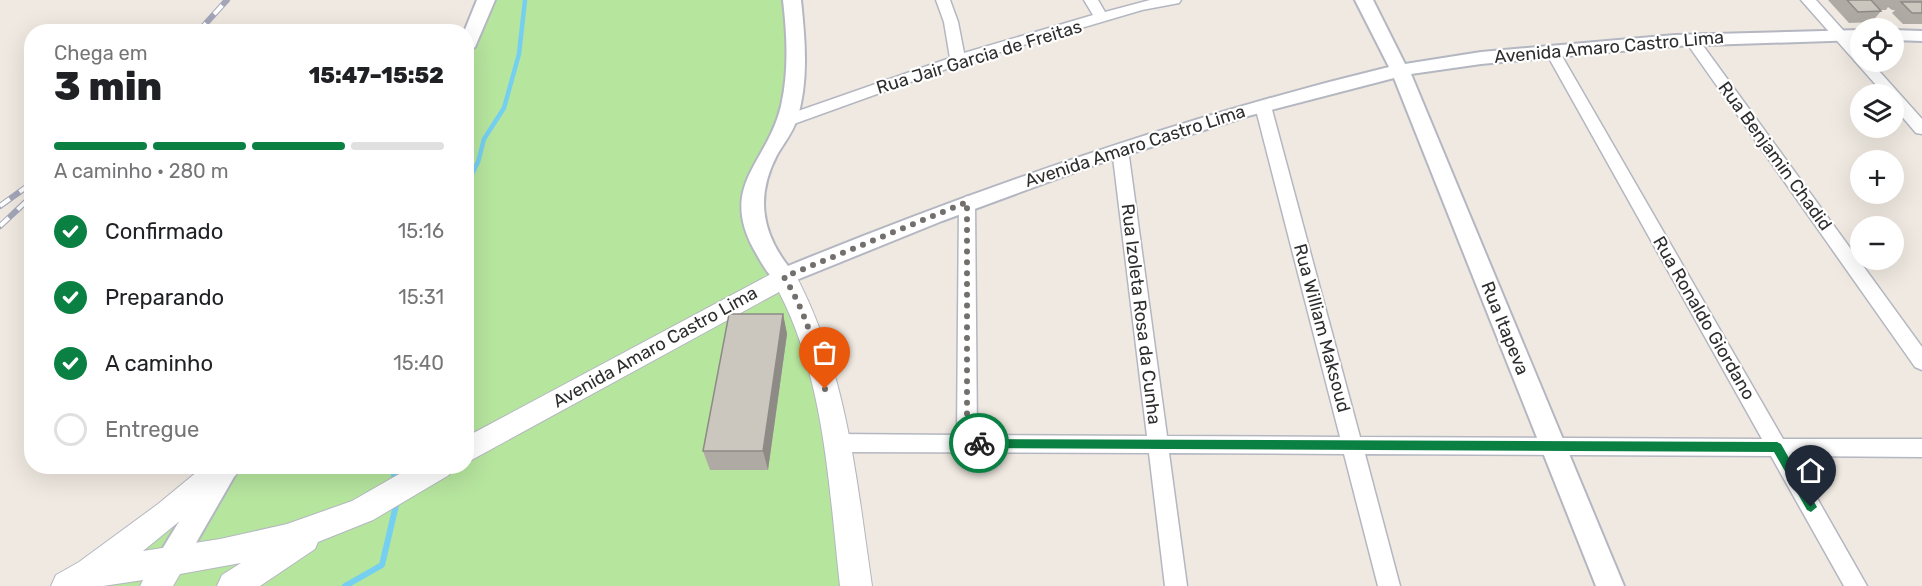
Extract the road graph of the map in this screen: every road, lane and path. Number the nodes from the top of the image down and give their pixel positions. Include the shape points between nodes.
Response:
1 (486, 0) edge
2 (792, 0) edge
3 (943, 0) edge
4 (1091, 0) edge
5 (1174, 0) edge
6 (1364, 0) edge
7 (1808, 0) edge
8 (1102, 19) junction
9 (474, 29) edge
10 (1839, 34) junction
11 (1850, 35) edge
12 (1904, 35) edge
13 (1922, 36) edge
14 (1691, 39) junction
15 (1850, 47) edge
16 (1552, 51) junction
17 (958, 60) junction
18 (1400, 71) junction
19 (1872, 72) edge
20 (1882, 84) edge
21 (1263, 106) junction
22 (1904, 109) edge
23 (786, 121) junction
24 (1922, 129) edge
25 (1120, 149) junction
26 (967, 202) junction
27 (784, 277) junction
28 (1922, 362) edge
29 (836, 443) junction
30 (967, 443) junction
31 (1158, 444) junction
32 (1353, 445) junction
33 (1554, 446) junction
34 (474, 447) edge
35 (1777, 447) junction
36 (1922, 448) edge
37 (217, 474) edge
38 (222, 474) edge
39 (424, 474) edge
40 (338, 520) junction
41 (164, 573) edge
42 (77, 580) edge
43 (233, 586) edge
44 (856, 586) edge
45 (1176, 586) edge
46 (1389, 586) edge
47 (1610, 586) edge
48 (1856, 586) edge

1 - 9 street
2 - 23 street via 794,89
3 - 17 street
4 - 8 street
5 - 8 street, Rua Jair Garcia de Freitas
6 - 18 street, Rua Itapeva
7 - 10 street
8 - 17 street, Rua Jair Garcia de Freitas
10 - 11 street, Avenida Amaro Castro Lima
10 - 14 street, Avenida Amaro Castro Lima
10 - 15 street
12 - 13 street
14 - 16 street, Avenida Amaro Castro Lima
14 - 28 street, Rua Benjamin Chadid
16 - 18 street, Avenida Amaro Castro Lima
16 - 35 street, Rua Ronaldo Giordano
17 - 23 street, Rua Jair Garcia de Freitas
18 - 21 street, Avenida Amaro Castro Lima
18 - 33 street, Rua Itapeva
19 - 20 street
21 - 25 street, Avenida Amaro Castro Lima
21 - 32 street, Rua William Maksoud
22 - 24 street
23 - 27 street via 755,183 751,207 754,229 766,254
25 - 26 street, Avenida Amaro Castro Lima
25 - 31 street, Rua Izoleta Rosa da Cunha
26 - 27 street, Avenida Amaro Castro Lima
26 - 30 street
27 - 29 main road via 814,343
27 - 34 main road, Avenida Amaro Castro Lima
29 - 30 street
29 - 44 main road
30 - 31 street
31 - 32 street
31 - 45 street, Rua Izoleta Rosa da Cunha
32 - 33 street
32 - 46 street, Rua William Maksoud
33 - 35 street
33 - 47 street, Rua Itapeva
35 - 36 street
35 - 48 street, Rua Ronaldo Giordano
37 - 42 main road
38 - 41 street
39 - 40 main road
40 - 41 main road
40 - 43 main road
41 - 42 main road

